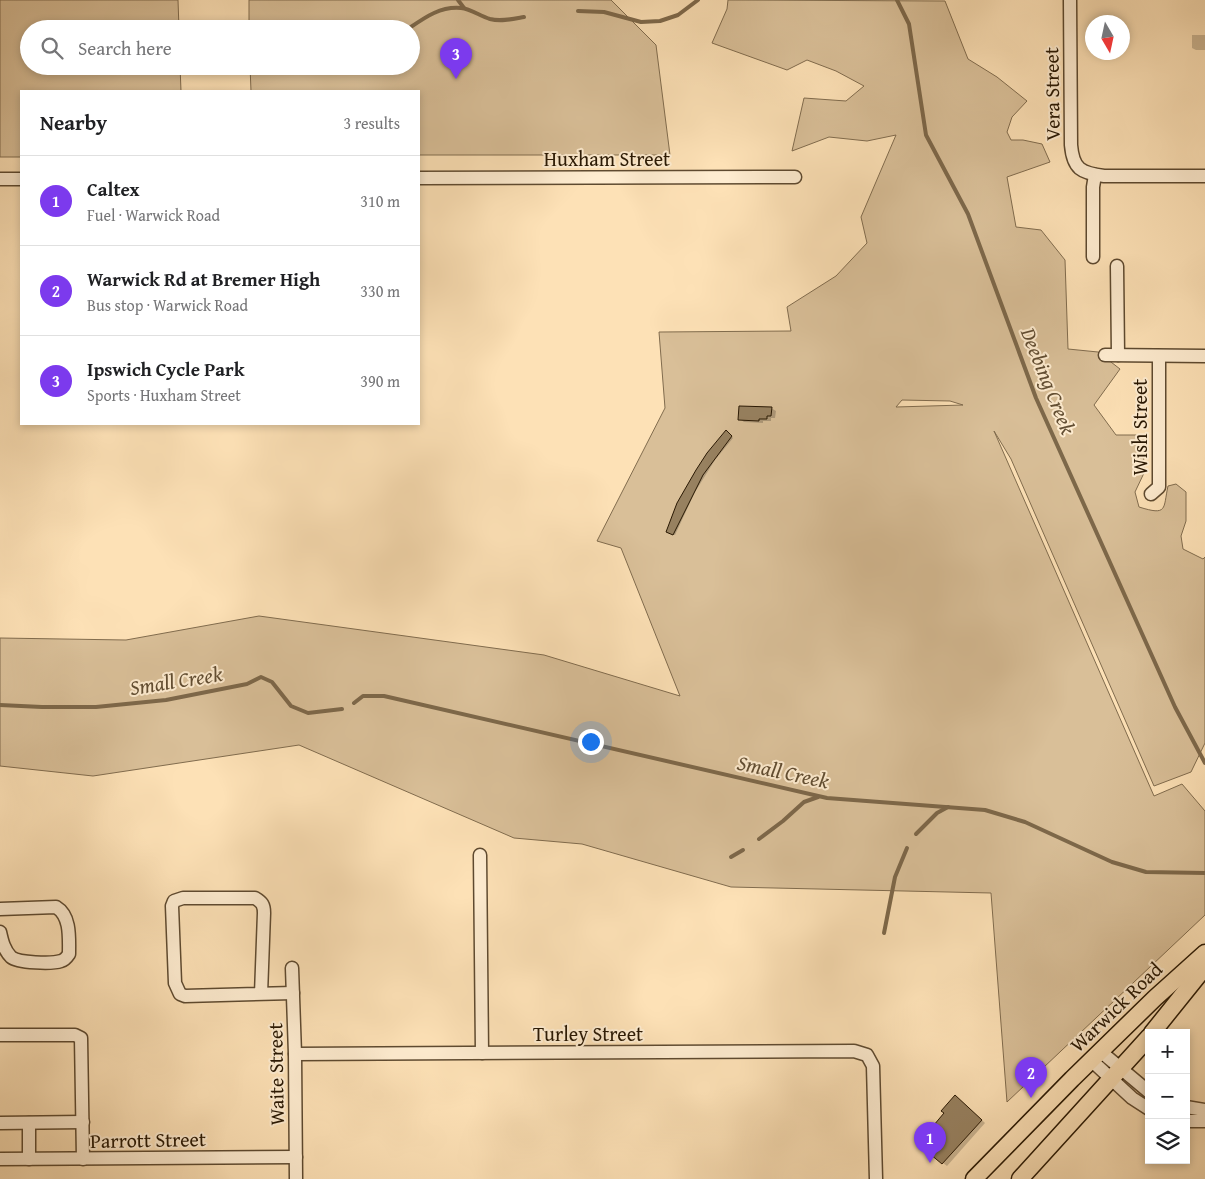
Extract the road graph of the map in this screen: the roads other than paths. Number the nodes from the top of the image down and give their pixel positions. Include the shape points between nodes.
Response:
1 (1070, 0) edge
2 (1095, 175) junction
3 (1205, 176) edge
4 (795, 177) dead end
5 (0, 178) edge
6 (20, 178) edge
7 (420, 178) edge
8 (1093, 257) dead end
9 (1118, 266) dead end
10 (1159, 356) junction
11 (1205, 356) edge
12 (1151, 494) dead end
13 (480, 855) dead end
14 (0, 909) edge
15 (0, 932) edge
16 (1205, 952) edge
17 (1205, 967) edge
18 (292, 968) dead end
19 (293, 993) junction
20 (261, 994) junction
21 (1155, 1029) edge
22 (0, 1035) edge
23 (1145, 1041) edge
24 (482, 1053) junction
25 (296, 1054) junction
26 (1096, 1055) junction
27 (1116, 1073) junction
28 (1145, 1090) edge
29 (1145, 1106) edge
30 (1190, 1108) edge
31 (1205, 1110) edge
32 (1190, 1121) edge
33 (1205, 1121) edge
34 (83, 1122) junction
35 (0, 1123) edge
36 (29, 1123) junction
37 (296, 1157) junction
38 (0, 1159) edge
39 (29, 1159) junction
40 (83, 1159) junction
41 (296, 1179) edge
42 (876, 1179) edge
43 (974, 1179) edge
44 (1020, 1179) edge

1 - 2 street, Vera Street via 1072,158 1076,166
2 - 3 street
2 - 8 street
4 - 7 street, Huxham Street
5 - 6 street
9 - 10 street via 1112,355
10 - 11 street
10 - 12 street, Wish Street via 1159,488
13 - 24 street
14 - 15 street via 56,907 66,917 69,954 60,962 13,959 6,951
16 - 26 main road, Warwick Road
17 - 21 main road, Warwick Road
18 - 19 street, Waite Street
19 - 20 street
19 - 25 street, Waite Street
20 - 20 street via 180,994 176,983 174,901 184,898 255,898 261,901 264,907
22 - 34 street via 75,1035 81,1038
23 - 27 main road
24 - 25 street, Turley Street
24 - 42 street, Turley Street via 854,1051 867,1055 873,1066
25 - 37 street, Waite Street
26 - 27 street
26 - 43 main road, Warwick Road
27 - 28 street
27 - 29 street via 1132,1098
27 - 44 main road
30 - 31 street
32 - 33 street
34 - 36 street
34 - 40 street
35 - 36 street
36 - 39 street
37 - 40 street, Parrott Street
37 - 41 street, Waite Street
38 - 39 street, Parrott Street
39 - 40 street, Parrott Street

